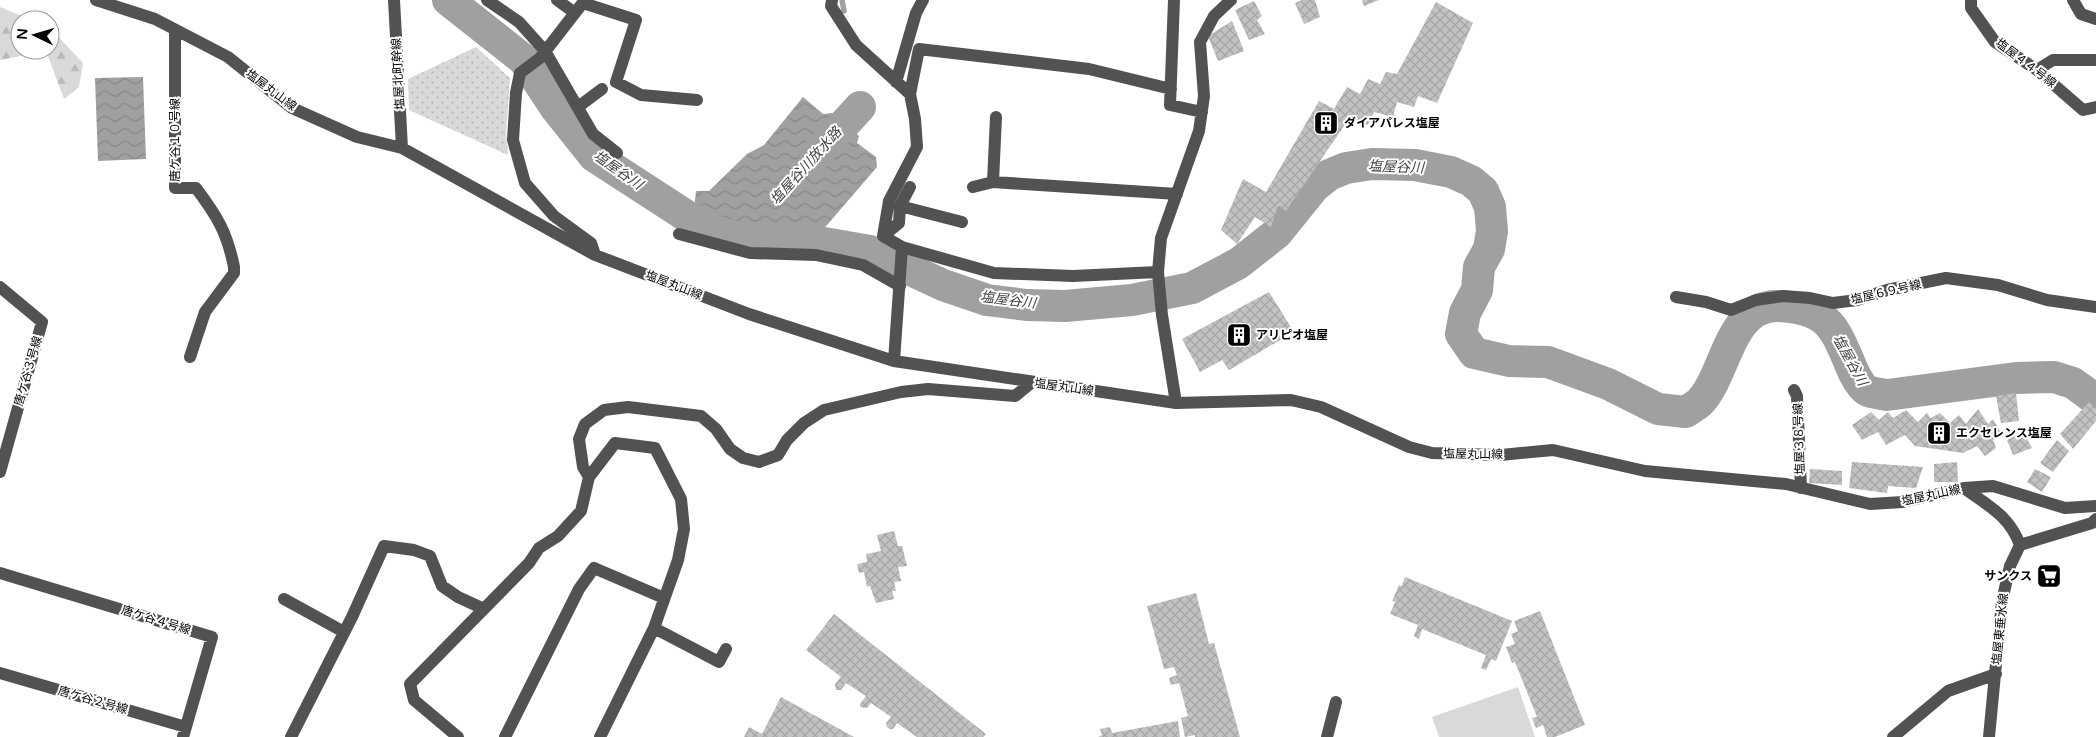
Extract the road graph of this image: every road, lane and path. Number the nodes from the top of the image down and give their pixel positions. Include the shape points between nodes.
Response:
1 (96, 0) edge
2 (394, 0) edge
3 (487, 0) edge
4 (557, 0) edge
5 (832, 0) edge
6 (923, 0) edge
7 (1174, 0) edge
8 (1231, 0) edge
9 (1971, 0) edge
10 (2073, 0) edge
11 (581, 5) edge
12 (2096, 20) edge
13 (175, 30) junction
14 (542, 55) junction
15 (2096, 60) edge
16 (2037, 70) junction
17 (896, 82) junction
18 (602, 90) dead end
19 (1171, 90) junction
20 (910, 94) junction
21 (697, 100) dead end
22 (578, 107) junction
23 (2096, 107) edge
24 (1202, 112) junction
25 (996, 117) dead end
26 (402, 148) junction
27 (617, 152) dead end
28 (993, 182) junction
29 (910, 186) dead end
30 (973, 187) dead end
31 (1177, 194) junction
32 (900, 206) junction
33 (962, 222) dead end
34 (679, 234) dead end
35 (883, 236) junction
36 (902, 247) junction
37 (595, 254) junction
38 (1158, 272) junction
39 (900, 286) junction
40 (0, 287) edge
41 (1676, 297) dead end
42 (2096, 307) edge
43 (190, 357) dead end
44 (894, 361) junction
45 (1032, 382) junction
46 (1794, 390) dead end
47 (1176, 403) junction
48 (0, 472) edge
49 (589, 477) junction
50 (1801, 488) junction
51 (1964, 488) junction
52 (2096, 506) edge
53 (2096, 519) edge
54 (2020, 545) junction
55 (0, 573) edge
56 (664, 598) junction
57 (284, 599) dead end
58 (484, 609) junction
59 (654, 628) junction
60 (344, 632) junction
61 (726, 649) dead end
62 (0, 673) edge
63 (1996, 674) junction
64 (1336, 702) dead end
65 (185, 732) edge
66 (291, 737) edge
67 (458, 737) edge
68 (505, 737) edge
69 (600, 737) edge
70 (1327, 737) edge
71 (1893, 737) edge
72 (1989, 737) edge

1 - 13 street, 塩屋丸山線 via 155,19
2 - 26 street, 塩屋北町幹線
3 - 14 street via 519,22
4 - 11 street
5 - 17 street via 831,6 856,45
6 - 17 street via 916,13
7 - 19 street
8 - 24 street via 1214,16 1200,42
9 - 16 street, 塩屋４４号線 via 1971,8 1995,42
10 - 12 street via 2081,14
11 - 14 street
11 - 21 street via 636,20 616,82 641,95
13 - 26 street, 塩屋丸山線 via 228,58 292,108 357,137
13 - 43 street, 唐ケ谷１０号線 via 175,188 196,188 208,203 223,226 234,267 234,273 205,312
14 - 22 street
14 - 37 street via 520,73 513,140 525,184 554,216 591,243
15 - 16 street via 2053,60
16 - 23 street, 塩屋４４号線 via 2084,110
17 - 20 street
18 - 22 street
19 - 20 street via 1089,69 919,49
19 - 24 street via 1170,105
20 - 35 street via 917,147 889,201
22 - 27 street via 593,134
24 - 31 street via 1199,131
25 - 28 street
26 - 37 street, 塩屋丸山線
28 - 30 street
28 - 31 street
29 - 32 street
31 - 38 street via 1161,238
32 - 33 street
32 - 35 street via 899,223
34 - 39 street via 750,253 816,255 863,265
35 - 36 street
36 - 38 street via 994,273 1073,276
36 - 39 street
37 - 44 street, 塩屋丸山線 via 749,314
38 - 47 street
39 - 44 street
40 - 48 street, 唐ケ谷３号線 via 42,322
41 - 42 street, 塩屋６９号線 via 1731,310 1756,300 1783,296 1832,303 1946,278 1998,285 2047,300
44 - 45 street, 塩屋丸山線
45 - 47 street, 塩屋丸山線
45 - 49 street via 1014,396 928,389 824,410 804,422 778,455 759,462 743,458 730,449 716,429 701,416 628,407 604,410 585,424 579,439 583,467
46 - 50 street, 塩屋３８号線 via 1797,396
47 - 50 street, 塩屋丸山線 via 1291,400 1321,407 1432,453 1501,455 1553,450 1645,471 1743,479
49 - 56 street via 615,443 655,448 681,499 684,530 678,560
49 - 58 street via 581,511 558,536 539,548 529,563
50 - 51 street, 塩屋丸山線 via 1870,504 1903,502
51 - 52 street, 塩屋丸山線 via 1993,486 2065,508
51 - 54 street via 2002,516 2014,529
53 - 54 street
54 - 63 street, 塩屋東垂水線 via 2010,566 2002,601
55 - 65 street, 唐ケ谷４号線 via 212,637
56 - 59 street
56 - 68 street via 594,568 579,589
57 - 60 street
58 - 60 street via 442,586 430,556 384,546
58 - 67 street via 410,684 414,700
59 - 61 street via 719,662
59 - 69 street
60 - 66 street
62 - 65 street, 唐ケ谷２号線
63 - 71 street via 1948,691
63 - 72 street, 塩屋東垂水線
64 - 70 street

